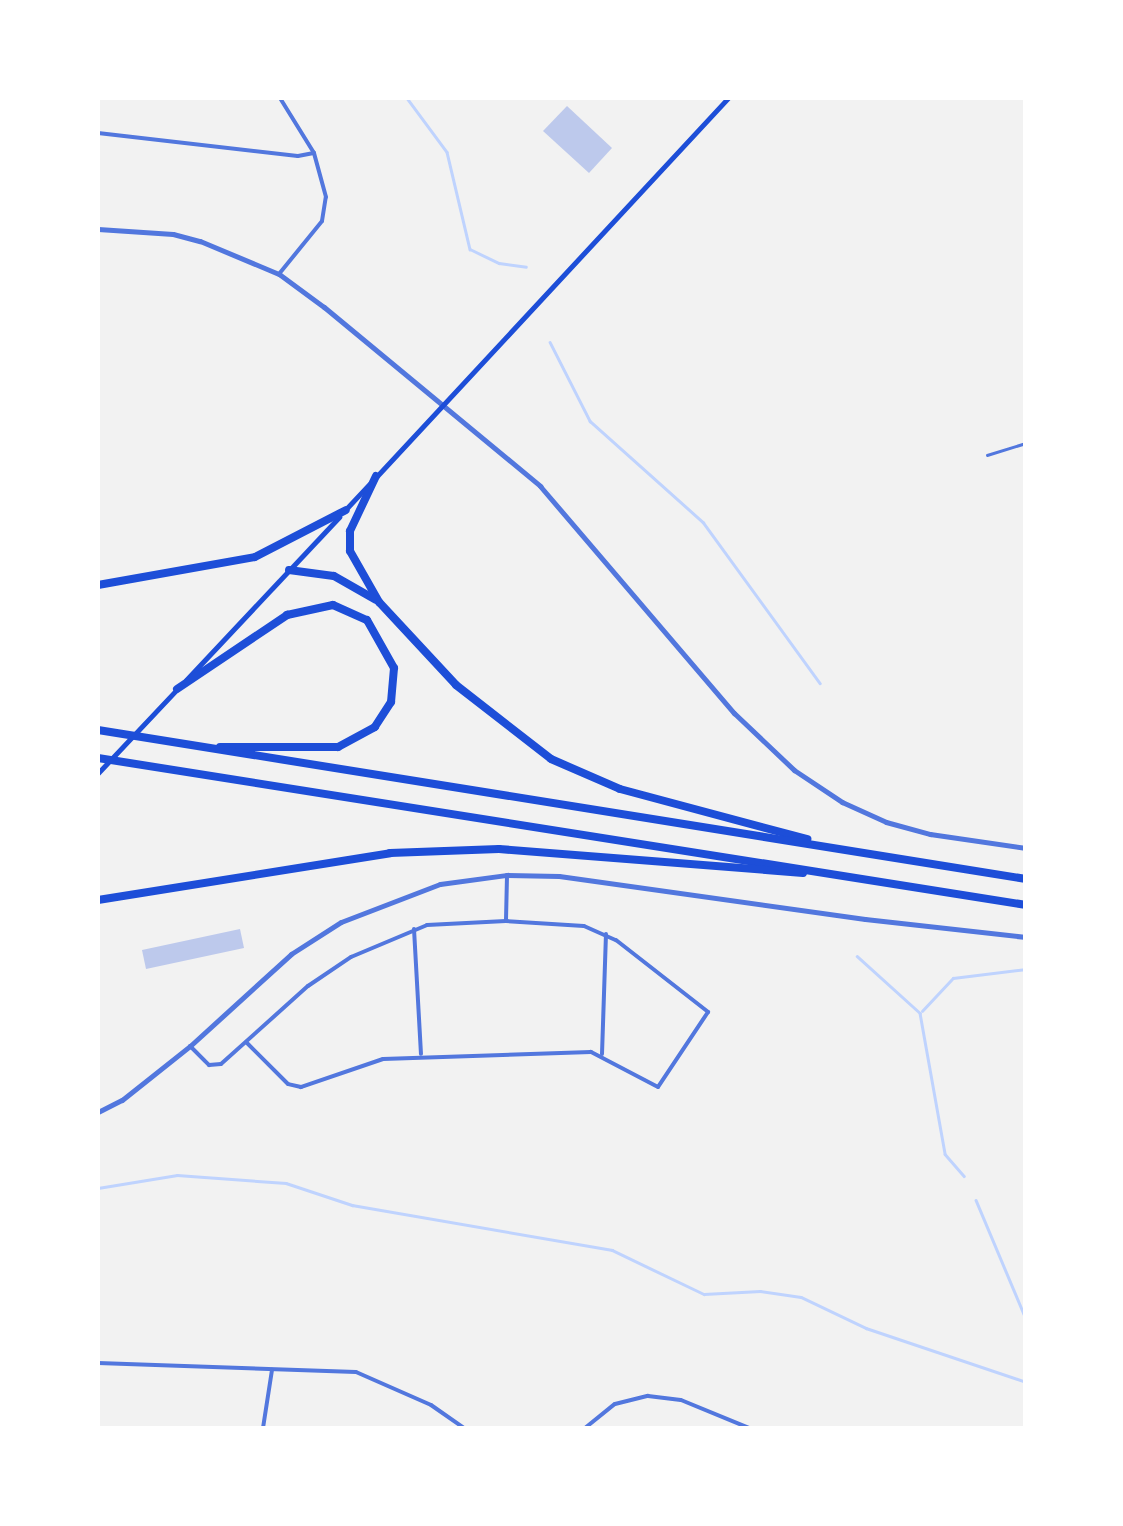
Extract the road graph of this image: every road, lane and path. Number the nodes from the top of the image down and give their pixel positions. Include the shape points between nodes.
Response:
1 (280, 98) edge
2 (728, 98) edge
3 (98, 134) edge
4 (314, 153) junction
5 (98, 229) edge
6 (279, 274) junction
7 (445, 402) junction
8 (1026, 443) edge
9 (987, 455) dead end
10 (376, 476) junction
11 (346, 510) junction
12 (289, 570) junction
13 (98, 585) edge
14 (380, 602) junction
15 (177, 689) junction
16 (98, 730) edge
17 (197, 747) junction
18 (98, 758) edge
19 (98, 773) edge
20 (1026, 848) edge
21 (845, 850) junction
22 (507, 875) junction
23 (848, 876) junction
24 (1026, 878) edge
25 (98, 900) edge
26 (1026, 905) edge
27 (506, 921) junction
28 (414, 928) junction
29 (606, 934) junction
30 (1026, 936) edge
31 (246, 1042) junction
32 (190, 1046) junction
33 (421, 1054) junction
34 (602, 1054) junction
35 (98, 1112) edge
36 (98, 1363) edge
37 (272, 1370) junction
38 (264, 1428) edge
39 (464, 1428) edge
40 (585, 1428) edge
41 (750, 1428) edge

1 - 4 street
2 - 7 main road
3 - 4 street
4 - 6 street via 326,197 322,220
5 - 6 street via 173,234
6 - 7 street
7 - 10 main road
7 - 20 street via 540,486 734,713 794,770 886,822
8 - 9 lane
10 - 11 main road
10 - 14 highway via 350,531 350,551
11 - 12 main road
11 - 13 highway via 255,556
12 - 14 highway via 334,576
12 - 15 main road
14 - 21 highway via 456,686 551,759 620,790
15 - 17 highway via 287,615 333,604 366,620 394,668 391,702 375,727 338,747
15 - 19 main road
16 - 17 highway
17 - 21 highway
18 - 23 highway
21 - 24 highway
22 - 27 street
22 - 30 street via 559,876
22 - 32 street via 440,884 341,922 291,954
23 - 25 highway via 499,850 390,853
23 - 26 highway
27 - 28 street
27 - 29 street via 584,926
28 - 31 street via 350,957
28 - 33 street
29 - 34 street
29 - 34 street via 704,1006 708,1016 658,1087
31 - 32 street via 221,1064 210,1065
31 - 33 street via 288,1084 301,1087 383,1058
32 - 35 street
33 - 34 street
36 - 37 street
37 - 38 street
37 - 39 street via 366,1374
40 - 41 street via 615,1404 648,1396 681,1400

